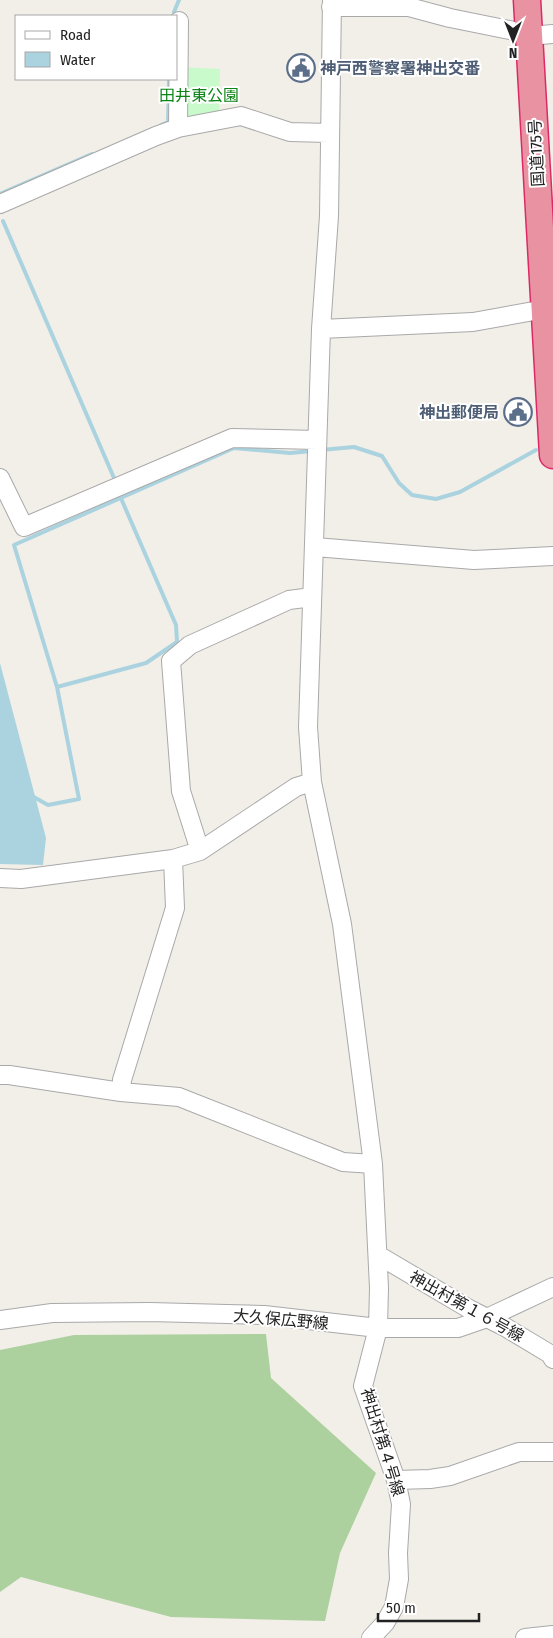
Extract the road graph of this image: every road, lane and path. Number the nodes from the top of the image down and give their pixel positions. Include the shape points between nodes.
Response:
1 (527, 0) edge
2 (332, 3) edge
3 (179, 21) dead end
4 (541, 34) edge
5 (178, 128) junction
6 (329, 133) junction
7 (545, 178) edge
8 (0, 204) edge
9 (545, 309) junction
10 (321, 329) junction
11 (551, 378) edge
12 (317, 440) junction
13 (553, 455) edge
14 (0, 478) edge
15 (315, 547) junction
16 (553, 556) edge
17 (312, 597) junction
18 (312, 782) junction
19 (200, 851) junction
20 (173, 859) junction
21 (0, 878) edge
22 (0, 1075) edge
23 (121, 1092) junction
24 (373, 1164) junction
25 (378, 1255) junction
26 (553, 1287) edge
27 (487, 1318) junction
28 (0, 1320) edge
29 (378, 1328) junction
30 (553, 1359) edge
31 (553, 1452) edge
32 (396, 1480) junction
33 (553, 1635) edge
34 (370, 1638) edge
35 (525, 1638) edge

1 - 4 highway, 国道175号
2 - 4 street via 409,7 450,18
2 - 6 street, 神出村第４号線
3 - 5 street
4 - 7 highway, 国道175号
5 - 6 street via 240,116 290,132
5 - 8 street
6 - 10 street, 神出村第４号線 via 329,216
7 - 9 highway, 国道175号
9 - 10 street via 473,322
9 - 11 highway, 国道175号
10 - 12 street, 神出村第４号線
11 - 13 highway, 国道175号
12 - 14 street via 232,438 24,527
12 - 15 street, 神出村第４号線
15 - 16 street via 474,560
15 - 17 street, 神出村第４号線
17 - 18 street, 神出村第４号線 via 308,727
17 - 19 street via 289,600 190,645 171,661 181,792
18 - 19 street via 296,787
18 - 24 street, 神出村第４号線 via 342,924
19 - 20 street
20 - 21 street via 21,879
20 - 23 street via 175,908
22 - 23 street
23 - 24 street via 179,1097 343,1162
24 - 25 street, 神出村第４号線
25 - 27 street, 神出村第１６号線
25 - 29 street, 神出村第４号線
26 - 27 street, 大久保広野線
27 - 29 street, 大久保広野線 via 458,1328
27 - 30 street, 神出村第１６号線 via 550,1354
28 - 29 street, 大久保広野線 via 52,1313 150,1312 264,1315
29 - 32 street, 神出村第４号線 via 363,1386
31 - 32 street via 519,1452 450,1476
32 - 34 street, 神出村第４号線 via 401,1504 399,1579 394,1606 385,1623
33 - 35 street

